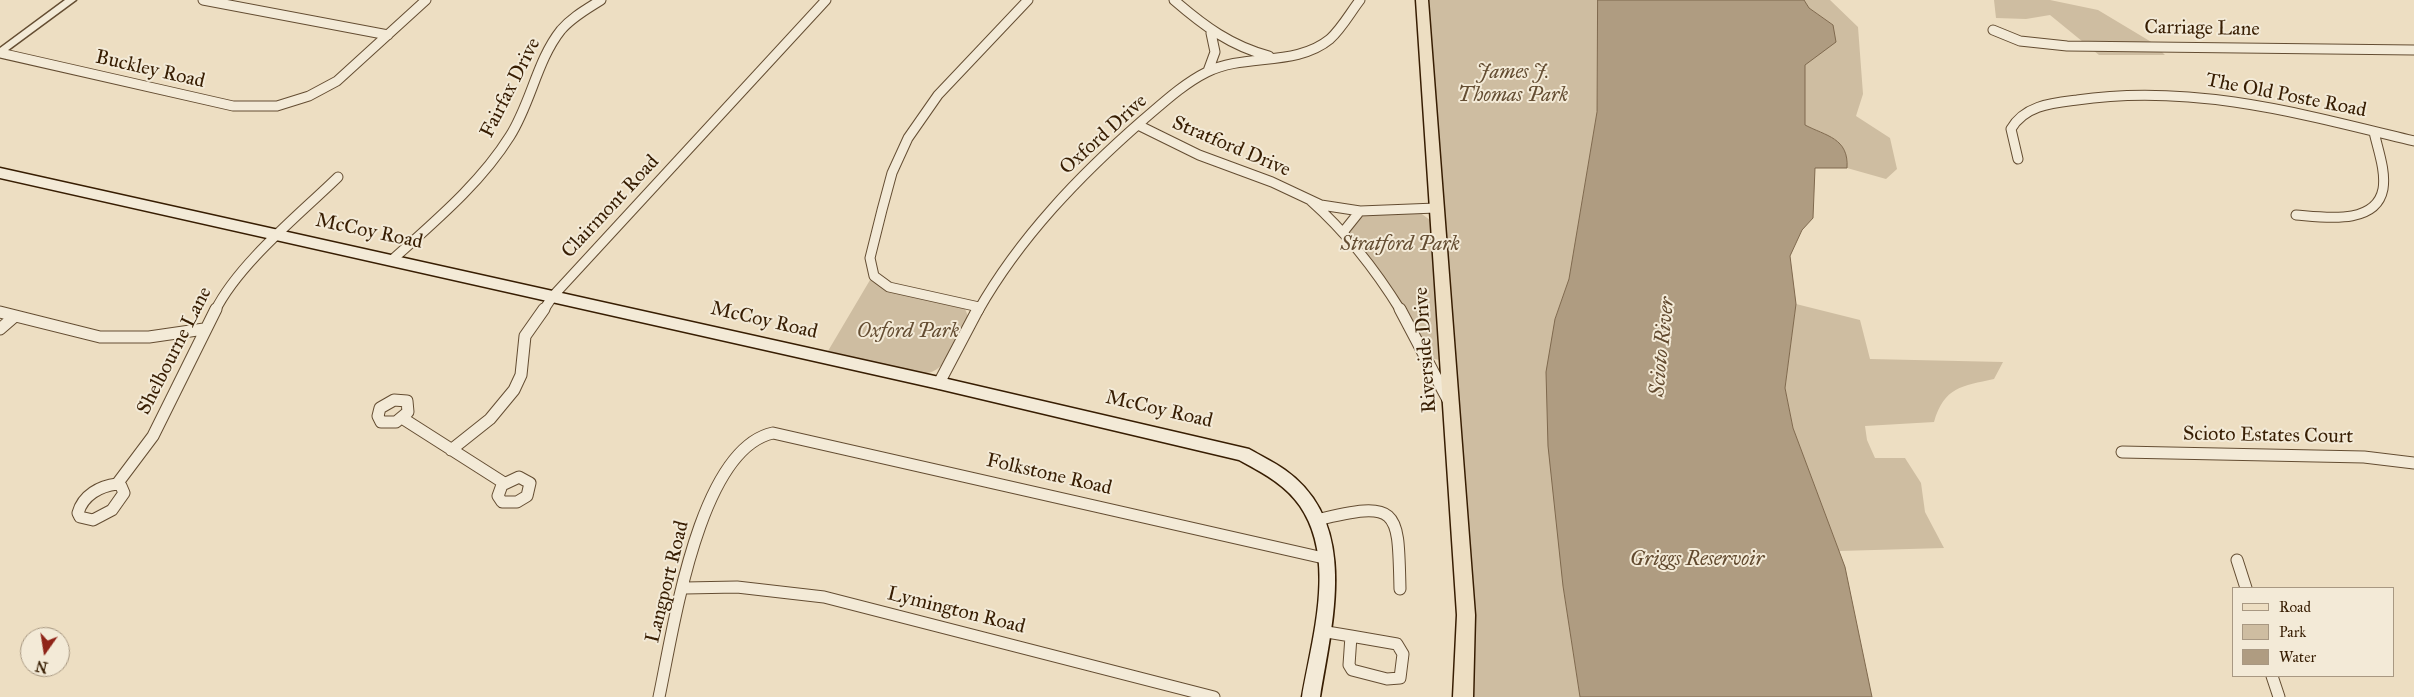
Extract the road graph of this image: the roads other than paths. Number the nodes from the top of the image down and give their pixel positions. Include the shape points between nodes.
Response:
1 (71, 0) edge
2 (203, 0) edge
3 (426, 0) edge
4 (601, 0) edge
5 (826, 0) edge
6 (1028, 0) edge
7 (1174, 0) edge
8 (1360, 0) edge
9 (1422, 0) edge
10 (1993, 30) dead end
11 (1211, 33) junction
12 (388, 35) junction
13 (2414, 50) edge
14 (0, 53) edge
15 (1275, 57) junction
16 (1208, 71) junction
17 (1138, 125) junction
18 (2374, 132) junction
19 (2414, 141) edge
20 (2018, 159) dead end
21 (0, 173) edge
22 (338, 177) dead end
23 (1311, 201) junction
24 (1436, 208) junction
25 (1360, 211) junction
26 (2296, 215) dead end
27 (1344, 231) junction
28 (278, 236) junction
29 (392, 260) junction
30 (553, 296) junction
31 (979, 307) junction
32 (0, 312) edge
33 (15, 316) junction
34 (0, 329) edge
35 (204, 329) junction
36 (939, 383) junction
37 (1451, 406) junction
38 (402, 418) dead end
39 (762, 436) joint
40 (451, 450) junction
41 (2122, 452) dead end
42 (2414, 463) edge
43 (116, 484) dead end
44 (504, 484) dead end
45 (1317, 520) junction
46 (1328, 558) junction
47 (2238, 560) dead end
48 (2246, 587) edge
49 (685, 588) junction
50 (1400, 589) dead end
51 (1321, 631) junction
52 (1351, 636) junction
53 (2272, 677) edge
54 (658, 697) edge
55 (1214, 697) edge
56 (1311, 697) edge
57 (1463, 697) edge
58 (2278, 697) edge

1 - 14 street
2 - 12 street
3 - 12 street, Buckley Road
4 - 29 street, Fairfax Drive via 561,30 510,136 486,169
5 - 30 street, Clairmont Road
6 - 31 street via 947,85 915,125 896,163 870,258 872,274 889,287
7 - 11 street
8 - 15 street, Oxford Drive via 1329,40 1299,53
9 - 24 main road, Riverside Drive
10 - 13 street, Carriage Lane via 2026,43 2067,46
11 - 15 street via 1239,47
11 - 16 street via 1216,53
12 - 14 street, Buckley Road via 325,89 294,101 262,107 233,106
15 - 16 street, Oxford Drive
16 - 17 street, Oxford Drive
17 - 23 street, Stratford Drive via 1199,155 1272,182
17 - 31 street, Oxford Drive via 1086,172 1026,239
18 - 19 street, The Old Poste Road
18 - 20 street, The Old Poste Road via 2214,98 2110,94 2024,112 2011,129
18 - 26 street via 2383,181 2377,204 2363,214 2351,216
21 - 28 main road, McCoy Road
22 - 28 street, Shelbourne Lane
23 - 25 street, Stratford Drive via 1335,209
23 - 27 street, Stratford Drive
24 - 25 street, Stratford Drive
24 - 37 main road, Riverside Drive
25 - 27 street
27 - 37 street, Stratford Drive via 1394,300
28 - 29 main road, McCoy Road
28 - 35 street, Shelbourne Lane via 230,284
29 - 30 main road, McCoy Road
30 - 36 main road, McCoy Road
30 - 40 street, Clairmont Road via 525,336 521,375 514,390 490,419
31 - 36 street, Oxford Drive
32 - 33 street
33 - 34 street
33 - 35 street via 100,337 149,337
35 - 43 street, Shelbourne Lane via 153,436
36 - 45 main road, McCoy Road via 1243,454 1270,467 1292,485
37 - 57 main road, Riverside Drive via 1466,616
38 - 40 street
39 - 46 street, Folkstone Road via 777,432 792,434
39 - 49 street, Langport Road via 740,453 710,502 692,546
40 - 44 street
41 - 42 street, Scioto Estates Court via 2364,457
45 - 46 main road, McCoy Road
45 - 50 street via 1366,510 1389,516 1397,530
46 - 51 main road, McCoy Road
47 - 48 street
49 - 54 street, Langport Road
49 - 55 street, Lymington Road via 719,585 769,588 824,597
51 - 52 street
51 - 56 main road, McCoy Road
52 - 52 street via 1397,644 1402,648 1400,678 1387,679 1352,670 1348,656
53 - 58 street

